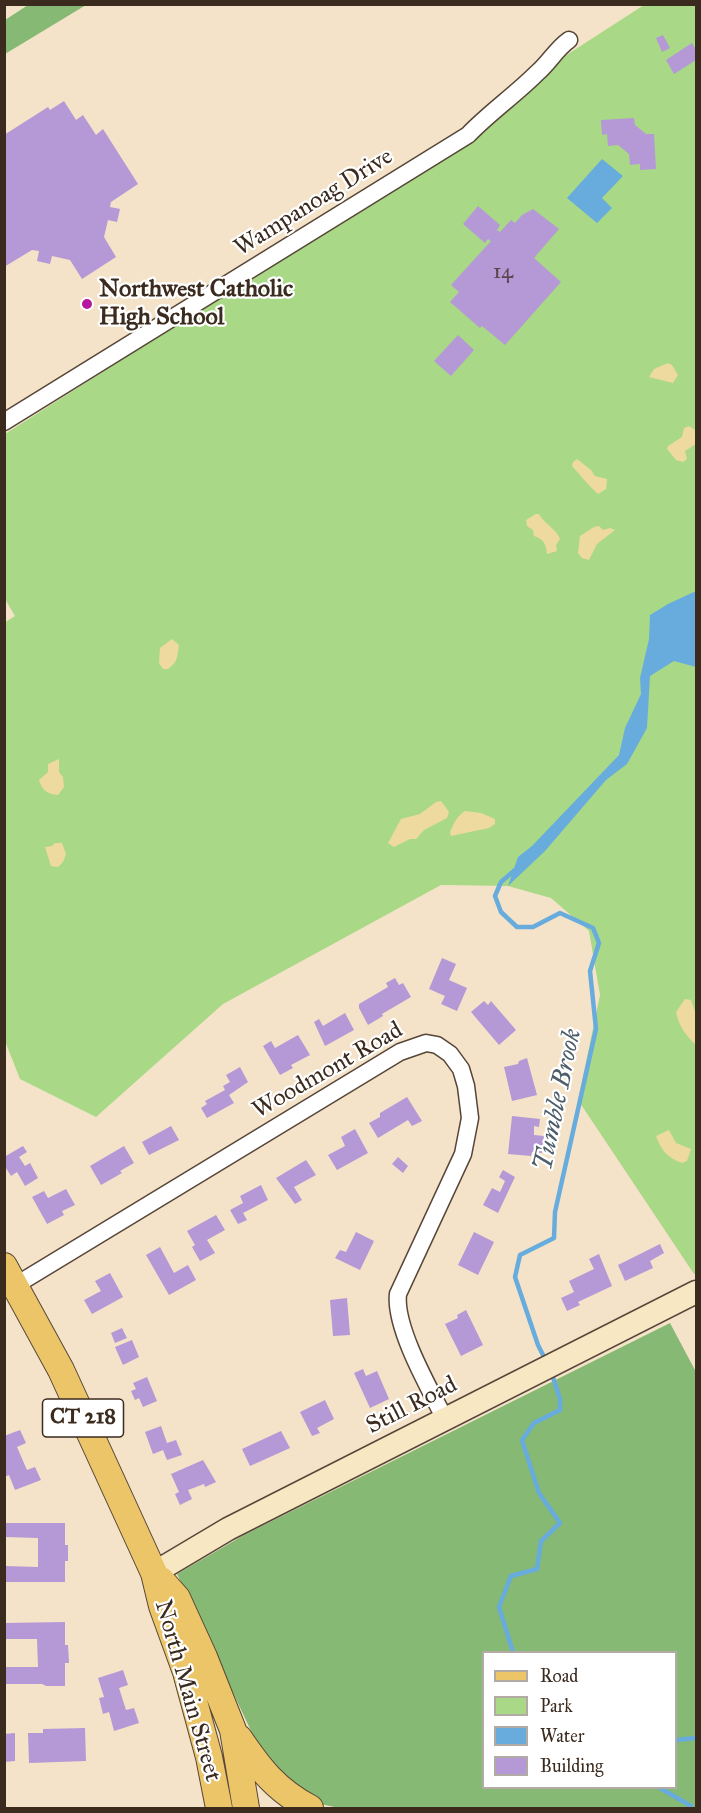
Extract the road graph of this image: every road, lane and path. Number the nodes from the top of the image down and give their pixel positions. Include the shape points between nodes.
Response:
1 (569, 40) dead end
2 (4, 422) edge
3 (10, 1276) edge
4 (696, 1292) edge
5 (445, 1419) junction
6 (154, 1573) junction
7 (233, 1730) junction
8 (219, 1809) edge
9 (246, 1809) edge
10 (310, 1809) edge

1 - 2 street, Wampanoag Drive via 468,135
3 - 5 street, Woodmont Road via 400,1052 426,1043 437,1045 450,1054 460,1069 470,1118 464,1154 398,1294 397,1306 403,1332
3 - 6 main road, North Main Street / CT 218 via 61,1370
4 - 5 street, Still Road
5 - 6 street, Still Road via 228,1529
6 - 7 main road, North Main Street / CT 218 via 177,1598
6 - 8 main road, North Main Street / CT 218 via 186,1672
7 - 9 main road, North Main Street / CT 218
7 - 10 main road via 260,1769 291,1798

